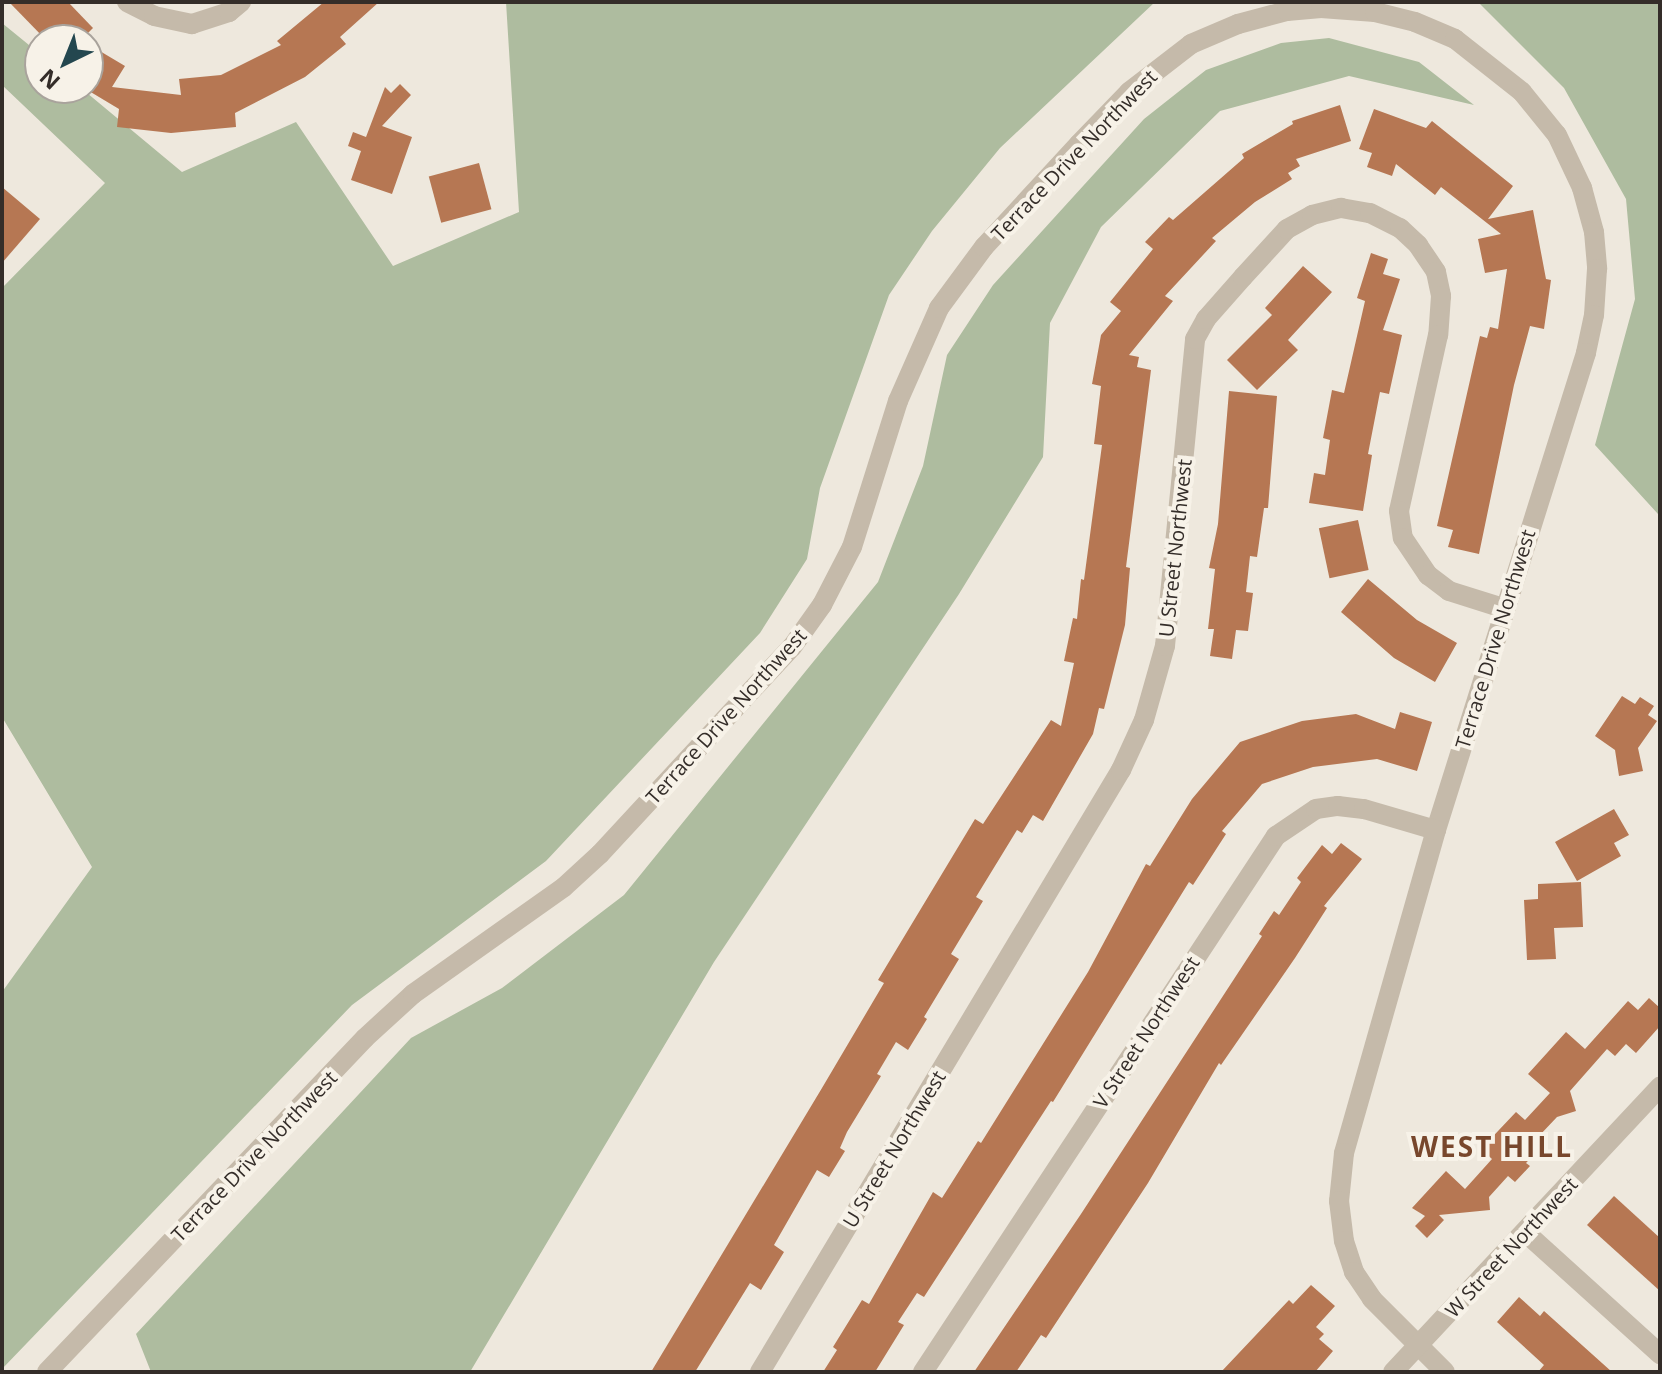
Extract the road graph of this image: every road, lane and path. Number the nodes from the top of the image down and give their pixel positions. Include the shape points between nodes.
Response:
1 (127, 2) edge
2 (241, 2) edge
3 (1503, 608) junction
4 (1436, 830) junction
5 (1660, 1087) edge
6 (1526, 1233) junction
7 (1417, 1347) junction
8 (1660, 1354) edge
9 (47, 1372) edge
10 (760, 1372) edge
11 (923, 1372) edge
12 (1393, 1372) edge
13 (1445, 1372) edge

1 - 2 street via 154,16 192,24 229,12
3 - 4 street, Terrace Drive Northwest
3 - 9 street, Terrace Drive Northwest via 1594,315 1594,232 1582,188 1557,135 1522,92 1468,48 1388,15 1321,8 1287,11 1191,44 1129,92 954,283 910,369 852,547 822,605 792,647 564,887 413,994 365,1038
3 - 10 street, U Street Northwest via 1449,591 1428,575 1403,538 1399,511 1438,335 1441,296 1436,272 1400,228 1370,213 1341,208 1312,215 1287,229 1206,319 1195,339 1165,646 1144,720 1121,770
4 - 7 street, Terrace Drive Northwest via 1344,1153 1339,1201 1354,1272
4 - 11 street, V Street Northwest via 1338,806 1316,809 1276,836
5 - 6 street, W Street Northwest
6 - 7 street, W Street Northwest
6 - 8 street
7 - 12 street, W Street Northwest
7 - 13 street, Terrace Drive Northwest

